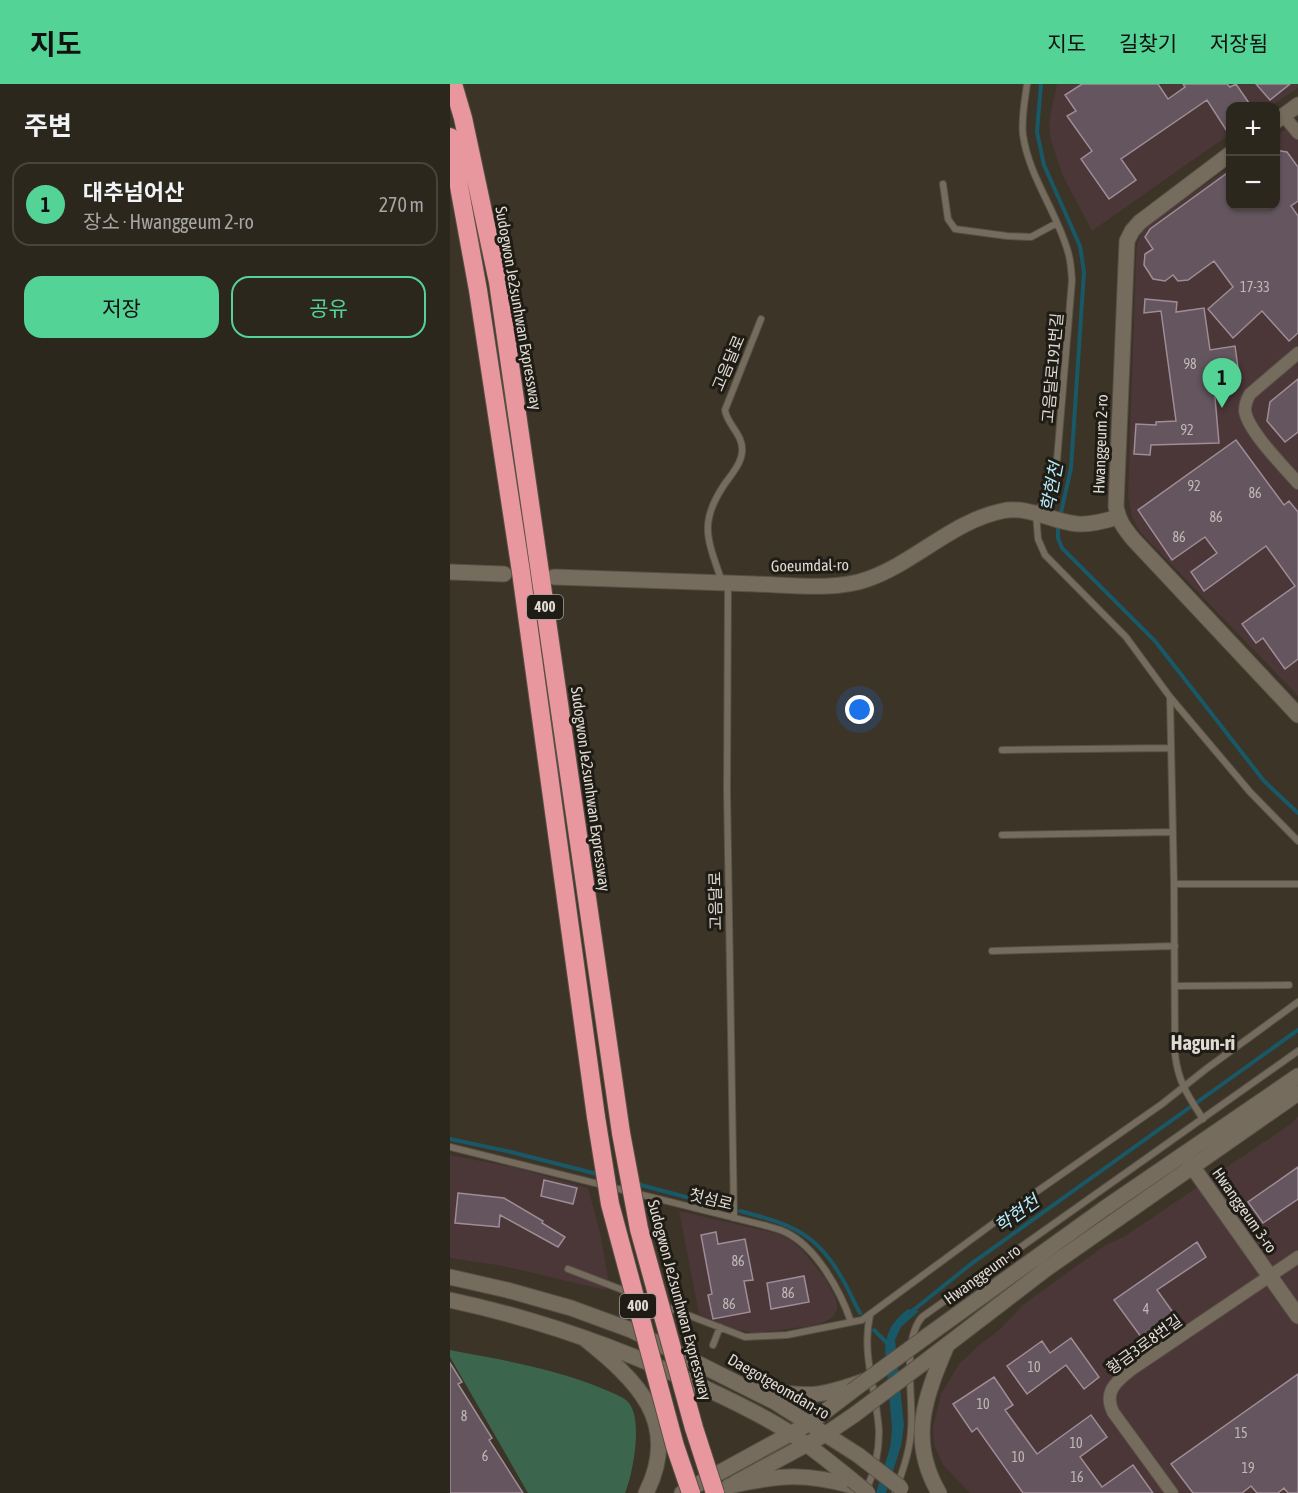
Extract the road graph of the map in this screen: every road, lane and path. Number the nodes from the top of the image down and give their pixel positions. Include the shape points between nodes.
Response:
1 (453, 84) edge
2 (1028, 84) edge
3 (1298, 105) edge
4 (1280, 117) edge
5 (1280, 119) edge
6 (1298, 133) edge
7 (450, 137) edge
8 (1227, 156) edge
9 (943, 184) dead end
10 (1057, 223) junction
11 (761, 320) dead end
12 (1298, 353) edge
13 (1298, 483) edge
14 (1041, 515) junction
15 (1118, 517) junction
16 (450, 572) edge
17 (504, 574) dead end
18 (554, 577) dead end
19 (725, 583) junction
20 (1170, 697) junction
21 (1298, 715) edge
22 (1171, 748) junction
23 (1002, 750) dead end
24 (1172, 832) junction
25 (1002, 835) dead end
26 (1298, 841) edge
27 (1174, 884) junction
28 (1298, 884) edge
29 (1174, 946) junction
30 (992, 951) dead end
31 (1289, 985) dead end
32 (1176, 987) junction
33 (1298, 1002) edge
34 (1298, 1051) edge
35 (1298, 1076) edge
36 (1184, 1090) junction
37 (1298, 1093) edge
38 (1201, 1116) junction
39 (450, 1147) edge
40 (1188, 1160) junction
41 (734, 1218) junction
42 (1298, 1257) edge
43 (568, 1269) dead end
44 (450, 1277) edge
45 (1270, 1277) junction
46 (450, 1300) edge
47 (870, 1315) junction
48 (1298, 1316) edge
49 (851, 1323) junction
50 (720, 1327) junction
51 (580, 1335) junction
52 (948, 1343) junction
53 (712, 1345) dead end
54 (744, 1386) junction
55 (848, 1390) junction
56 (687, 1406) dead end
57 (810, 1423) junction
58 (792, 1434) junction
59 (826, 1434) junction
60 (806, 1444) junction
61 (712, 1458) dead end
62 (859, 1488) edge
63 (720, 1491) edge
64 (901, 1491) edge
65 (646, 1493) edge
66 (682, 1493) edge
67 (690, 1493) edge
68 (939, 1493) edge
69 (1172, 1493) edge

1 - 63 highway, Sudogwon Je2sunhwan Expressway / 400, bridge via 498,282 621,1132 639,1229 694,1428
2 - 10 lane, 고음달로191번길 via 1023,135
3 - 4 street
5 - 6 street
7 - 67 highway, 400, bridge via 522,572 610,1204
8 - 15 street, Hwanggeum 2-ro via 1140,222 1127,241 1115,495
9 - 10 lane via 948,219 955,229 1031,237
10 - 14 lane, 고음달로191번길 via 1069,254 1072,280 1055,484
11 - 19 lane, 고음달로 via 724,410 740,439 740,459 714,501 708,522 711,549
12 - 13 street via 1250,394 1245,409 1251,428
14 - 15 street, Goeumdal-ro via 1090,524
14 - 19 street, Goeumdal-ro via 1009,509 988,514 882,573 853,583
14 - 20 lane via 1038,539 1045,555 1126,637
15 - 21 street via 1151,559
16 - 17 street
18 - 19 street, Goeumdal-ro
19 - 41 lane, 고음달로
20 - 22 lane
20 - 26 lane via 1250,792
22 - 23 lane
22 - 24 lane
24 - 25 lane
24 - 27 lane
27 - 28 lane
27 - 29 lane
29 - 30 lane
29 - 32 lane
31 - 32 lane
32 - 36 lane via 1176,1054
33 - 36 lane
34 - 38 lane
35 - 40 street, Hwanggeum-ro
36 - 38 lane
36 - 47 lane
37 - 40 street, Hwanggeum-ro
38 - 64 lane via 934,1307 916,1324 911,1341 911,1430
39 - 41 lane, 첫섬로
40 - 45 street, Hwanggeum 3-ro
40 - 52 street, Hwanggeum-ro
40 - 55 street, Hwanggeum-ro, bridge via 1105,1208
41 - 49 lane, 첫섬로 via 786,1232 798,1241 841,1294
42 - 45 street
43 - 50 lane
44 - 54 street, Daegotgeomdan-ro via 571,1308 631,1329
45 - 48 street, Hwanggeum 3-ro
45 - 69 street, 황금3로8번길 via 1132,1369 1111,1389 1108,1397 1113,1412
46 - 51 street
47 - 49 lane
47 - 62 lane via 866,1345 879,1432 877,1457
49 - 50 lane via 758,1337 734,1334
50 - 53 lane
51 - 58 street via 669,1371
51 - 65 street via 625,1373 653,1414 658,1456
52 - 59 street, Hwanggeum-ro, bridge
52 - 68 street via 931,1383 922,1424 925,1460
54 - 55 street via 800,1396
54 - 57 street, Daegotgeomdan-ro
55 - 57 street, Hwanggeum-ro
56 - 61 lane via 689,1432
57 - 58 street, Hwanggeum-ro
57 - 59 street, Daegotgeomdan-ro
58 - 60 street
58 - 66 street, Hwanggeum-ro
59 - 60 street, Hwanggeum-ro
59 - 64 street, Daegotgeomdan-ro, bridge
60 - 62 street
60 - 63 street, Hwanggeum-ro
62 - 63 street via 823,1479 785,1476

